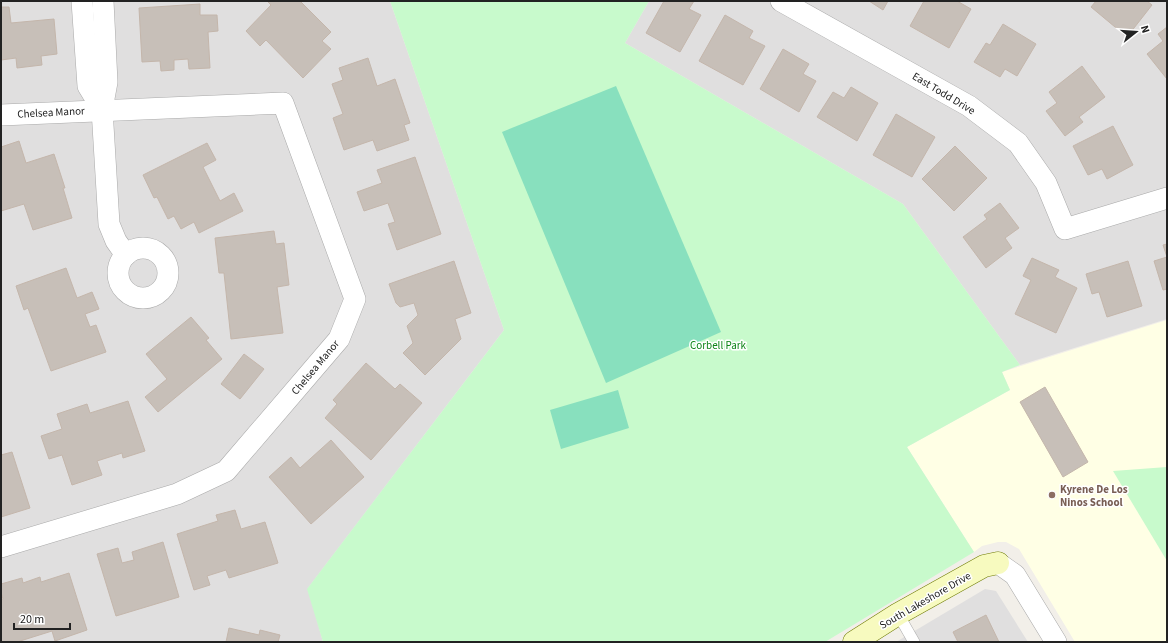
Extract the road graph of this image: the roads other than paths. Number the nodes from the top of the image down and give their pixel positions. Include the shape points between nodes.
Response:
1 (82, 1) edge
2 (103, 1) edge
3 (781, 1) edge
4 (95, 34) junction
5 (102, 110) junction
6 (1, 114) edge
7 (1167, 198) edge
8 (126, 255) dead end
9 (1, 547) edge
10 (998, 563) joint
11 (898, 614) junction
12 (854, 642) edge
13 (914, 642) edge
14 (1056, 642) edge

1 - 4 street
2 - 4 street
3 - 7 street, East Todd Drive via 969,106 1018,143 1046,183 1065,229
4 - 5 street via 107,82
5 - 6 street, Chelsea Manor
5 - 8 street via 109,224 116,241
5 - 9 street, Chelsea Manor via 283,103 355,299 339,339 226,471 177,494
10 - 11 street, South Lakeshore Drive via 984,566
10 - 14 street via 1015,575
11 - 12 street, South Lakeshore Drive
11 - 13 lane

